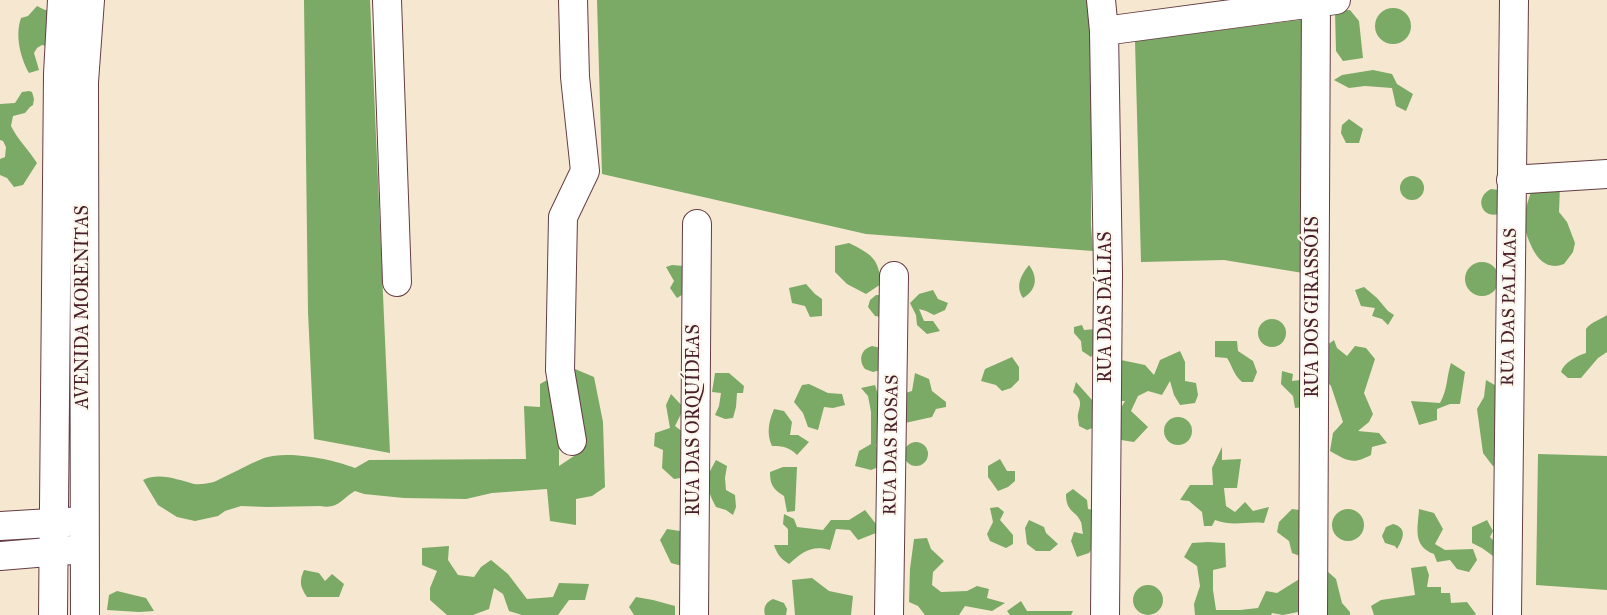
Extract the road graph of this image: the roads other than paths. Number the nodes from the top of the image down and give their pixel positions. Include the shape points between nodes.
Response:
1 (62, 0) edge
2 (90, 0) edge
3 (387, 0) edge
4 (573, 0) edge
5 (1102, 0) edge
6 (1514, 0) edge
7 (1322, 1) edge
8 (1104, 31) junction
9 (1607, 174) edge
10 (1512, 180) junction
11 (696, 224) dead end
12 (894, 276) dead end
13 (397, 282) dead end
14 (572, 442) dead end
15 (84, 521) junction
16 (53, 522) junction
17 (0, 526) edge
18 (84, 549) junction
19 (53, 552) junction
20 (0, 556) edge
21 (53, 615) edge
22 (85, 615) edge
23 (694, 615) edge
24 (889, 615) edge
25 (1104, 615) edge
26 (1313, 615) edge
27 (1507, 615) edge

1 - 16 street, AVENIDA MORENITAS via 58,74
2 - 15 street, AVENIDA MORENITAS via 84,82
3 - 13 street
4 - 14 street via 575,77 585,171 563,217 560,370
5 - 8 street, RUA DAS DÁLIAS
6 - 10 street, RUA DAS PALMAS
7 - 8 street
7 - 26 street, RUA DOS GIRASSÓIS
8 - 25 street, RUA DAS DÁLIAS via 1108,274
9 - 10 street
10 - 27 street, RUA DAS PALMAS
11 - 23 street, RUA DAS ORQUÍDEAS
12 - 24 street, RUA DAS ROSAS
15 - 16 street
15 - 18 street, AVENIDA MORENITAS
16 - 17 street
16 - 19 street, AVENIDA MORENITAS
18 - 19 street
18 - 22 street, AVENIDA MORENITAS
19 - 20 street
19 - 21 street, AVENIDA MORENITAS

